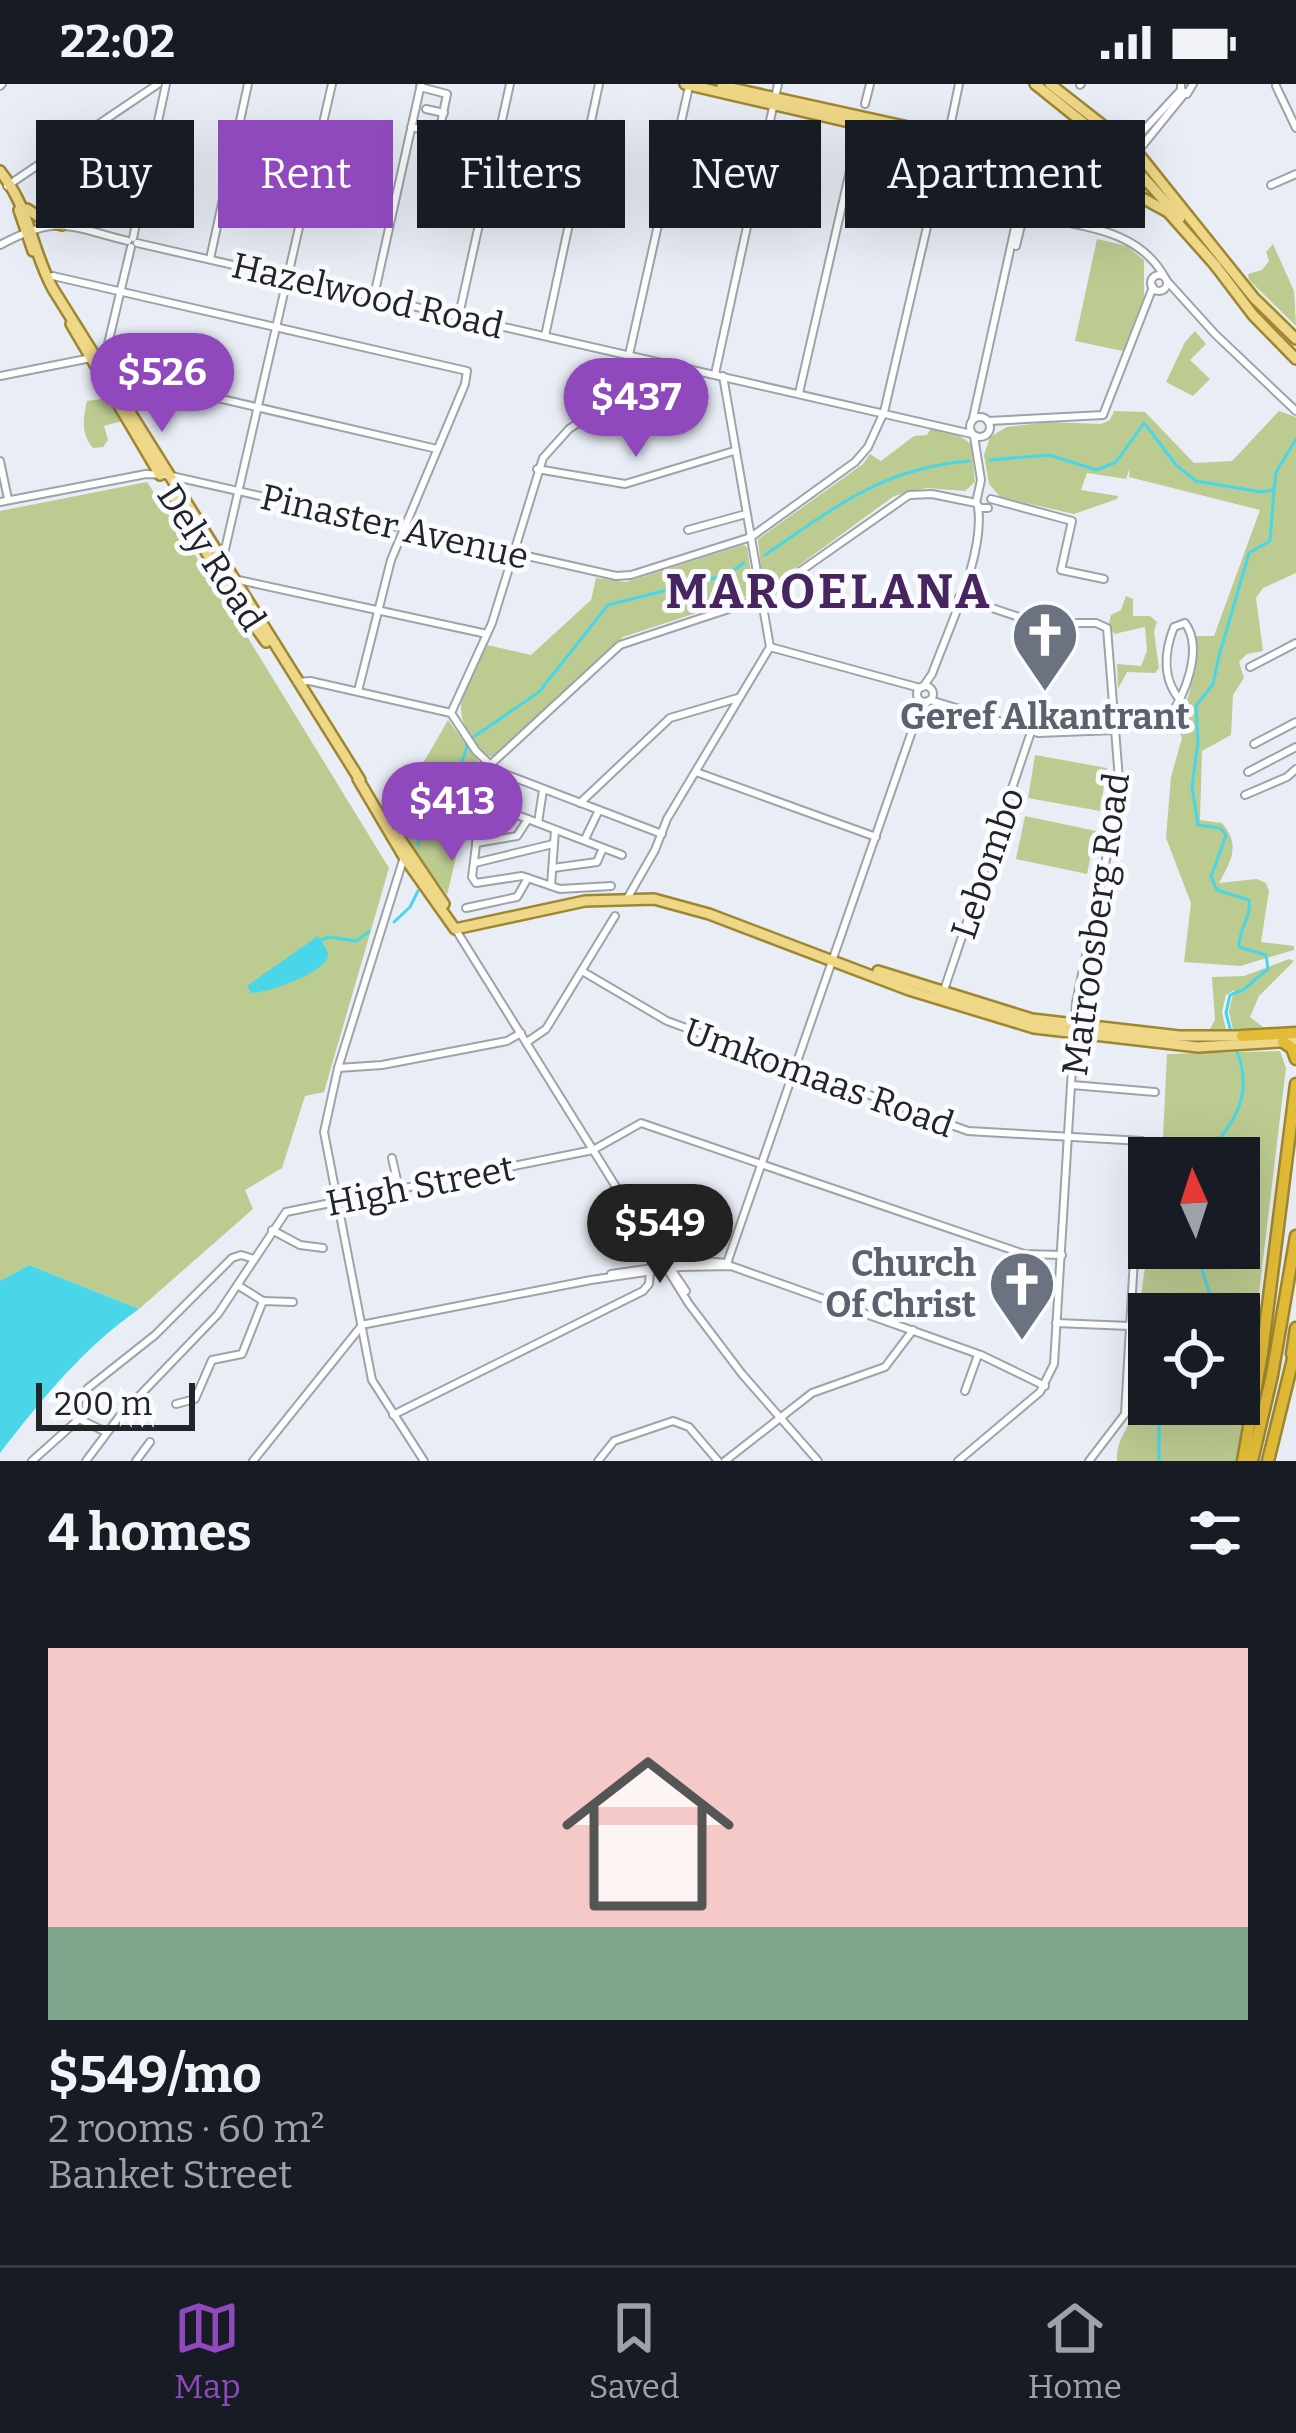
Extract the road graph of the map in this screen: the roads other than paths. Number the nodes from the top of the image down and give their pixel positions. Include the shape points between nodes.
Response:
1 (162, 84) edge
2 (248, 84) edge
3 (332, 84) edge
4 (510, 84) edge
5 (599, 84) edge
6 (710, 84) edge
7 (780, 84) edge
8 (869, 84) edge
9 (959, 84) edge
10 (1035, 84) edge
11 (1050, 84) edge
12 (1193, 84) edge
13 (420, 86) edge
14 (1276, 86) edge
15 (687, 88) edge
16 (1182, 89) edge
17 (776, 102) junction
18 (865, 104) dead end
19 (425, 109) dead end
20 (444, 113) junction
21 (591, 120) edge
22 (856, 120) edge
23 (864, 120) edge
24 (952, 120) edge
25 (1081, 120) edge
26 (1092, 120) edge
27 (411, 128) junction
28 (1296, 128) edge
29 (1145, 135) edge
30 (1145, 171) edge
31 (0, 172) edge
32 (1145, 172) edge
33 (1296, 174) edge
34 (9, 185) junction
35 (1271, 185) dead end
36 (845, 193) edge
37 (1145, 198) edge
38 (20, 200) junction
39 (36, 216) edge
40 (42, 228) edge
41 (74, 228) edge
42 (567, 228) edge
43 (927, 228) edge
44 (1018, 228) edge
45 (1078, 228) edge
46 (29, 230) junction
47 (132, 242) junction
48 (0, 245) edge
49 (1147, 254) junction
50 (210, 259) junction
51 (1216, 266) junction
52 (53, 276) dead end
53 (288, 277) junction
54 (1165, 279) junction
55 (1157, 287) junction
56 (121, 291) junction
57 (374, 296) junction
58 (1183, 298) junction
59 (459, 316) junction
60 (278, 326) junction
61 (544, 335) junction
62 (1296, 339) edge
63 (98, 353) junction
64 (628, 354) junction
65 (1296, 359) edge
66 (719, 375) junction
67 (0, 376) edge
68 (115, 382) junction
69 (799, 393) junction
70 (978, 393) junction
71 (258, 409) junction
72 (1296, 411) edge
73 (884, 412) junction
74 (973, 419) junction
75 (987, 426) junction
76 (950, 427) junction
77 (973, 435) junction
78 (437, 449) junction
79 (734, 451) junction
80 (978, 455) junction
81 (0, 461) edge
82 (537, 470) junction
83 (163, 475) junction
84 (190, 479) junction
85 (240, 490) junction
86 (179, 494) junction
87 (4, 501) edge
88 (983, 501) junction
89 (746, 514) junction
90 (404, 528) junction
91 (688, 530) dead end
92 (751, 537) junction
93 (513, 553) junction
94 (222, 562) junction
95 (1104, 579) dead end
96 (232, 581) junction
97 (959, 596) junction
98 (762, 598) junction
99 (376, 610) junction
100 (248, 616) junction
101 (487, 634) junction
102 (1296, 643) edge
103 (770, 647) junction
104 (1250, 668) dead end
105 (298, 684) junction
106 (358, 691) junction
107 (925, 694) junction
108 (740, 698) junction
109 (1180, 701) junction
110 (452, 713) junction
111 (1296, 722) edge
112 (1115, 730) junction
113 (1031, 732) junction
114 (1254, 744) dead end
115 (1296, 747) edge
116 (490, 765) junction
117 (1296, 769) edge
118 (695, 772) junction
119 (1248, 772) dead end
120 (358, 779) junction
121 (543, 789) junction
122 (1246, 795) dead end
123 (580, 802) junction
124 (504, 810) dead end
125 (599, 810) junction
126 (528, 819) junction
127 (538, 823) junction
128 (478, 830) dead end
129 (556, 830) junction
130 (662, 834) junction
131 (875, 837) junction
132 (400, 839) junction
133 (584, 840) junction
134 (476, 843) junction
135 (553, 844) junction
136 (603, 848) junction
137 (622, 855) dead end
138 (404, 857) junction
139 (473, 864) junction
140 (554, 868) junction
141 (424, 873) junction
142 (528, 878) junction
143 (551, 886) junction
144 (611, 886) dead end
145 (628, 897) junction
146 (466, 908) dead end
147 (614, 916) dead end
148 (458, 928) junction
149 (835, 959) junction
150 (582, 971) junction
151 (942, 993) junction
152 (1074, 1029) junction
153 (521, 1033) junction
154 (1242, 1036) joint
155 (1293, 1037) edge
156 (527, 1042) junction
157 (1296, 1059) edge
158 (797, 1066) junction
159 (338, 1068) junction
160 (1072, 1084) junction
161 (1296, 1084) edge
162 (1155, 1092) dead end
163 (1070, 1138) junction
164 (1128, 1140) edge
165 (593, 1150) junction
166 (392, 1157) dead end
167 (763, 1163) junction
168 (398, 1189) junction
169 (335, 1202) junction
170 (272, 1230) junction
171 (1296, 1236) edge
172 (323, 1247) dead end
173 (1062, 1255) junction
174 (254, 1259) junction
175 (728, 1265) junction
176 (668, 1266) junction
177 (650, 1269) junction
178 (239, 1286) junction
179 (263, 1301) junction
180 (293, 1302) dead end
181 (1056, 1323) junction
182 (361, 1325) junction
183 (1128, 1326) edge
184 (1296, 1328) edge
185 (913, 1330) junction
186 (354, 1340) junction
187 (1296, 1347) edge
188 (366, 1349) junction
189 (978, 1354) junction
190 (1128, 1370) edge
191 (1288, 1375) junction
192 (1045, 1386) junction
193 (965, 1391) dead end
194 (176, 1404) dead end
195 (393, 1415) junction
196 (779, 1416) junction
197 (79, 1419) junction
198 (106, 1432) junction
199 (150, 1442) dead end
200 (256, 1460) edge
201 (961, 1460) edge
202 (32, 1461) edge
203 (86, 1461) edge
204 (136, 1461) edge
205 (424, 1461) edge
206 (598, 1461) edge
207 (722, 1461) edge
208 (818, 1461) edge
209 (1089, 1461) edge
210 (1248, 1461) edge
211 (1268, 1461) edge

1 - 34 street
1 - 47 street
2 - 50 street
3 - 53 street
4 - 59 street
5 - 21 street
6 - 17 main road
7 - 17 street
8 - 18 street
9 - 24 street
10 - 25 main road
11 - 26 main road
12 - 16 street
13 - 20 street via 446,93
13 - 27 street
14 - 28 street
15 - 17 main road
15 - 64 street
16 - 29 street
17 - 22 main road
17 - 23 main road
17 - 66 street
19 - 20 street
20 - 27 street via 439,133
27 - 57 street
30 - 62 main road
31 - 34 main road
32 - 51 main road
33 - 35 street
34 - 38 main road
34 - 46 main road
36 - 69 street
37 - 51 main road
38 - 39 main road
38 - 46 main road
40 - 46 street, Hazelwood Road
41 - 47 street, Hazelwood Road
42 - 61 street
43 - 73 street
44 - 70 street
45 - 49 street via 1125,237
46 - 48 street
46 - 63 main road, Dely Road via 42,278
47 - 50 street, Hazelwood Road
47 - 56 street
49 - 54 street
49 - 55 street
50 - 53 street, Hazelwood Road
51 - 65 main road
52 - 56 street
53 - 57 street, Hazelwood Road
53 - 60 street
54 - 55 street
54 - 55 street
54 - 58 street
55 - 58 street
55 - 75 street via 1103,415
56 - 60 street
56 - 63 street
57 - 59 street, Hazelwood Road
58 - 72 street
59 - 61 street, Hazelwood Road
60 - 71 street
60 - 78 street via 467,371
61 - 64 street, Hazelwood Road
63 - 67 street
63 - 68 main road, Dely Road
63 - 68 main road, Dely Road
64 - 66 street, Hazelwood Road
64 - 82 street via 618,393 560,437
66 - 69 street, Hazelwood Road
66 - 79 street
68 - 71 street
68 - 83 main road, Dely Road
69 - 73 street, Hazelwood Road
70 - 74 street
70 - 75 street
71 - 78 street
71 - 85 street
73 - 76 street, Hazelwood Road
73 - 92 street via 859,458
74 - 75 street
74 - 76 street
74 - 77 street
75 - 77 street
75 - 80 street
76 - 77 street, Hazelwood Road
77 - 80 street
78 - 90 street
79 - 82 street via 625,484
79 - 89 street
80 - 88 street
81 - 87 street
82 - 93 street
83 - 84 street, Pinaster Avenue
83 - 86 main road, Dely Road
83 - 87 street, Pinaster Avenue
83 - 100 main road, Dely Road
84 - 85 street, Pinaster Avenue
84 - 86 main road
85 - 90 street, Pinaster Avenue
85 - 94 street
86 - 94 main road, Dely Road
88 - 95 street via 1072,521 1061,570
88 - 97 street
88 - 98 street via 902,499
89 - 91 street
89 - 92 street
90 - 93 street, Pinaster Avenue
90 - 99 street
92 - 93 street, Pinaster Avenue via 623,576
92 - 98 street
93 - 101 street
94 - 96 main road, Dely Road
96 - 99 street
96 - 100 main road
96 - 105 main road, Dely Road
97 - 107 street
97 - 112 street, Matroosberg Road via 1029,621 1100,624 1109,632
98 - 103 street
98 - 116 street via 627,640
99 - 101 street
99 - 106 street
100 - 105 main road, Dely Road
101 - 110 street
102 - 104 street
103 - 107 street
103 - 108 street
105 - 106 street
105 - 120 main road, Dely Road
106 - 110 street
107 - 113 street
107 - 131 street
108 - 118 street
108 - 123 street via 670,718
109 - 109 street via 1189,675 1185,623 1174,627 1167,665
109 - 112 street via 1169,722
110 - 116 street
111 - 114 street
112 - 113 street
112 - 152 street, Matroosberg Road via 1120,792
113 - 151 street, Lebombo
115 - 119 street
116 - 121 street
117 - 122 street
118 - 130 street
118 - 131 street
120 - 132 main road, Dely Road
120 - 138 main road, Dely Road
121 - 123 street
121 - 127 street
123 - 125 street
124 - 126 street
125 - 130 street
125 - 133 street
126 - 127 street
126 - 134 street via 517,836
127 - 129 street
128 - 134 street
129 - 133 street
129 - 135 street
130 - 145 street
131 - 149 street
132 - 138 main road
132 - 141 main road, Dely Road
133 - 136 street
134 - 139 street
135 - 139 street
135 - 140 street
136 - 137 street
136 - 140 street via 598,862
138 - 141 main road
138 - 148 main road, Dely Road
138 - 159 street
139 - 142 street via 476,883
140 - 143 street
141 - 148 main road, Dely Road
142 - 143 street
142 - 146 street via 517,897
143 - 144 street
145 - 148 main road
145 - 149 main road via 670,902
147 - 150 street
148 - 153 street, Dely Road
149 - 151 main road
149 - 152 main road via 961,1008 1034,1028
149 - 158 street
150 - 156 street via 546,1029
150 - 158 street, Umkomaas Road via 659,1018
151 - 152 main road
152 - 154 main road
152 - 155 main road via 1198,1047
152 - 160 street, Matroosberg Road
153 - 156 street, Dely Road
153 - 159 street
154 - 155 highway
155 - 157 highway
156 - 165 street, Dely Road
158 - 163 street, Umkomaas Road via 974,1133
158 - 167 street
159 - 169 street via 324,1132
160 - 162 street
160 - 163 street, Matroosberg Road
161 - 210 highway
163 - 164 street, Umkomaas Road
163 - 173 street, Matroosberg Road
165 - 167 street, High Street via 645,1123
165 - 168 street, High Street
165 - 176 street, Dely Road
166 - 168 street
167 - 173 street, High Street via 1016,1251
167 - 175 street
168 - 169 street, High Street
169 - 170 street, High Street via 286,1212
169 - 182 street
170 - 172 street
170 - 174 street
171 - 210 highway
173 - 181 street, Matroosberg Road
174 - 178 street
174 - 197 street via 227,1262 82,1394
175 - 176 street
175 - 185 street
176 - 177 street
176 - 196 street, Dely Road via 724,1352
177 - 182 street
177 - 195 street via 638,1294
178 - 179 street
178 - 198 street
179 - 180 street
179 - 194 street via 242,1354 212,1360 195,1400
181 - 183 street
181 - 192 street, Matroosberg Road
182 - 186 street
182 - 188 street
184 - 191 highway
185 - 189 street
185 - 196 street via 885,1366 812,1393
186 - 188 street
186 - 200 street
187 - 191 highway
188 - 195 street
189 - 192 street
189 - 193 street
190 - 209 street via 1125,1414
191 - 211 highway
192 - 201 street
195 - 205 street
196 - 207 street
196 - 208 street, Dely Road
197 - 198 street
197 - 202 street
198 - 203 street
199 - 204 street
206 - 207 street via 614,1441 673,1421

